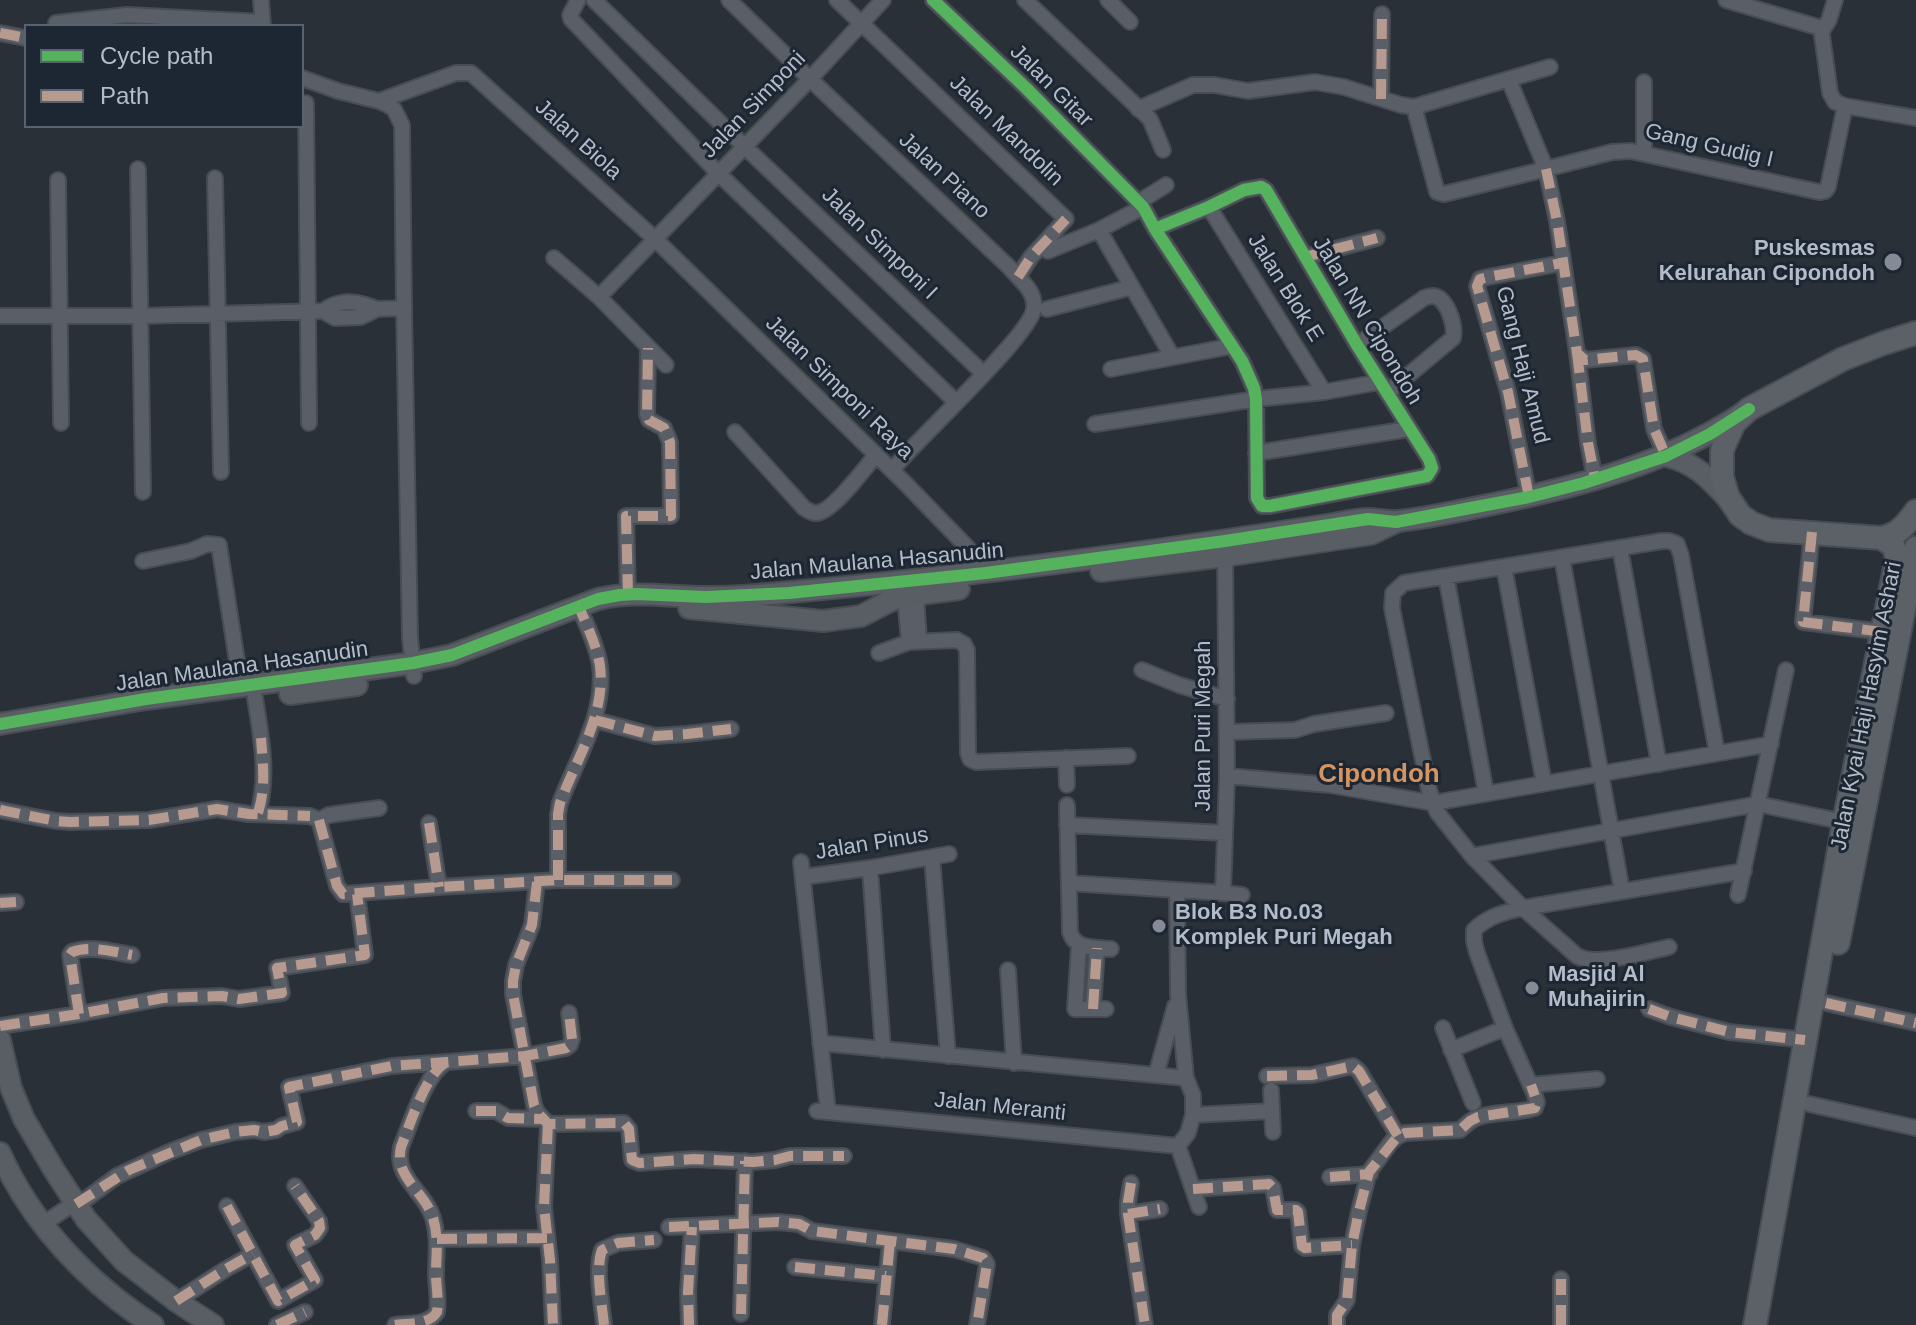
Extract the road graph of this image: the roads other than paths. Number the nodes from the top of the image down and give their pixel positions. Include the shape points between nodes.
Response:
1 (261, 0) edge
2 (578, 0) edge
3 (594, 0) edge
4 (729, 0) edge
5 (837, 0) edge
6 (883, 0) edge
7 (933, 0) edge
8 (1025, 0) edge
9 (1108, 0) edge
10 (1726, 0) edge
11 (1835, 0) edge
12 (125, 8) edge
13 (1382, 14) dead end
14 (1130, 22) dead end
15 (56, 23) dead end
16 (263, 24) edge
17 (860, 24) junction
18 (1822, 31) junction
19 (0, 33) edge
20 (24, 38) edge
21 (1550, 67) dead end
22 (304, 79) edge
23 (810, 79) junction
24 (1509, 80) junction
25 (1644, 82) dead end
26 (1381, 99) junction
27 (379, 101) junction
28 (306, 103) dead end
29 (1845, 106) junction
30 (1414, 107) junction
31 (1138, 109) junction
32 (1916, 118) edge
33 (744, 146) junction
34 (1163, 150) dead end
35 (1644, 153) junction
36 (138, 169) dead end
37 (1546, 169) junction
38 (718, 173) junction
39 (215, 178) dead end
40 (58, 180) dead end
41 (1166, 185) dead end
42 (1141, 204) junction
43 (1209, 207) junction
44 (1155, 229) junction
45 (1099, 230) junction
46 (1377, 238) dead end
47 (655, 239) junction
48 (1048, 251) dead end
49 (1305, 257) junction
50 (554, 258) dead end
51 (1562, 263) junction
52 (1018, 277) junction
53 (1132, 287) junction
54 (599, 297) junction
55 (404, 308) junction
56 (1040, 311) junction
57 (307, 312) junction
58 (218, 314) junction
59 (0, 316) edge
60 (59, 316) junction
61 (140, 316) junction
62 (1916, 333) edge
63 (1357, 345) junction
64 (1232, 346) junction
65 (648, 348) junction
66 (1577, 353) junction
67 (1172, 356) junction
68 (666, 365) dead end
69 (1111, 369) dead end
70 (984, 374) junction
71 (1384, 388) junction
72 (1324, 392) junction
73 (1256, 399) junction
74 (956, 402) junction
75 (1749, 409) junction
76 (61, 423) dead end
77 (309, 423) dead end
78 (1095, 424) dead end
79 (1409, 429) junction
80 (735, 432) dead end
81 (1256, 453) junction
82 (876, 455) junction
83 (1666, 456) junction
84 (892, 470) junction
85 (221, 472) dead end
86 (1595, 479) junction
87 (1363, 490) junction
88 (143, 492) dead end
89 (1528, 493) junction
90 (1731, 503) junction
91 (1916, 511) edge
92 (1369, 526) junction
93 (1812, 532) junction
94 (1881, 538) junction
95 (1620, 548) junction
96 (1916, 548) edge
97 (1225, 553) junction
98 (1562, 558) junction
99 (1138, 560) junction
100 (143, 561) dead end
101 (1504, 567) junction
102 (984, 569) junction
103 (1446, 576) junction
104 (861, 585) junction
105 (819, 590) junction
106 (628, 594) junction
107 (911, 602) junction
108 (861, 616) junction
109 (583, 618) junction
110 (816, 621) junction
111 (1883, 632) junction
112 (913, 636) junction
113 (879, 653) dead end
114 (413, 664) junction
115 (1142, 670) dead end
116 (1786, 670) dead end
117 (251, 698) junction
118 (1227, 699) junction
119 (1386, 713) dead end
120 (595, 720) junction
121 (0, 724) edge
122 (731, 729) dead end
123 (1228, 732) junction
124 (0, 737) edge
125 (1771, 744) junction
126 (1717, 753) junction
127 (1128, 756) dead end
128 (1066, 758) junction
129 (1659, 764) junction
130 (1601, 773) junction
131 (1227, 776) junction
132 (1544, 783) junction
133 (1067, 785) dead end
134 (1486, 793) junction
135 (1433, 803) junction
136 (1758, 804) junction
137 (1067, 805) dead end
138 (379, 808) dead end
139 (0, 810) edge
140 (258, 813) junction
141 (319, 820) junction
142 (429, 823) dead end
143 (1853, 824) junction
144 (1067, 825) junction
145 (1611, 831) junction
146 (1225, 833) junction
147 (949, 854) dead end
148 (1472, 856) junction
149 (932, 857) junction
150 (870, 868) junction
151 (1744, 871) junction
152 (558, 880) junction
153 (672, 880) dead end
154 (537, 882) junction
155 (1069, 883) junction
156 (439, 887) junction
157 (1177, 891) junction
158 (1622, 891) junction
159 (1223, 893) junction
160 (357, 894) junction
161 (1242, 895) dead end
162 (1738, 895) dead end
163 (16, 902) dead end
164 (0, 903) edge
165 (1523, 908) junction
166 (1079, 945) junction
167 (1669, 947) dead end
168 (132, 955) dead end
169 (1008, 970) dead end
170 (1178, 994) junction
171 (1826, 1003) junction
172 (1649, 1009) dead end
173 (569, 1013) dead end
174 (79, 1014) junction
175 (1916, 1023) edge
176 (0, 1026) edge
177 (1443, 1028) dead end
178 (1505, 1028) junction
179 (0, 1040) edge
180 (1805, 1040) junction
181 (820, 1043) junction
182 (883, 1050) junction
183 (1451, 1050) junction
184 (525, 1056) junction
185 (948, 1056) junction
186 (447, 1062) junction
187 (1014, 1063) junction
188 (1156, 1075) junction
189 (1186, 1078) junction
190 (1597, 1079) dead end
191 (1531, 1085) junction
192 (1473, 1103) dead end
193 (1809, 1104) junction
194 (476, 1111) dead end
195 (1272, 1111) junction
196 (1193, 1115) junction
197 (545, 1122) junction
198 (1916, 1128) edge
199 (1273, 1132) dead end
200 (1398, 1136) junction
201 (1178, 1146) junction
202 (0, 1153) edge
203 (844, 1156) dead end
204 (745, 1161) junction
205 (1370, 1174) junction
206 (1330, 1177) dead end
207 (1131, 1183) dead end
208 (295, 1186) dead end
209 (1193, 1189) junction
210 (73, 1205) junction
211 (227, 1206) dead end
212 (1199, 1207) dead end
213 (1160, 1209) dead end
214 (1128, 1214) junction
215 (46, 1222) junction
216 (743, 1225) junction
217 (669, 1227) dead end
218 (692, 1227) junction
219 (547, 1238) junction
220 (437, 1239) junction
221 (654, 1240) dead end
222 (890, 1241) junction
223 (1352, 1245) junction
224 (253, 1254) junction
225 (795, 1267) dead end
226 (886, 1276) junction
227 (1561, 1279) dead end
228 (176, 1301) junction
229 (305, 1312) dead end
230 (741, 1314) dead end
231 (153, 1325) edge
232 (213, 1325) edge
233 (277, 1325) edge
234 (395, 1325) edge
235 (553, 1325) edge
236 (604, 1325) edge
237 (689, 1325) edge
238 (882, 1325) edge
239 (977, 1325) edge
240 (1145, 1325) edge
241 (1337, 1325) edge
242 (1561, 1325) edge
243 (1755, 1325) edge
244 (1771, 1325) edge

1 - 16 street
2 - 38 street via 571,19
3 - 33 street, Jalan Simponi I
4 - 23 street, Jalan Piano
5 - 17 street
6 - 17 street, Jalan Simponi
7 - 42 street, Jalan Gitar
8 - 31 street
9 - 14 street
10 - 18 street
11 - 18 street
12 - 15 street
12 - 16 street
13 - 26 street
17 - 23 street, Jalan Simponi
17 - 52 street, Jalan Mandolin via 1066,219
18 - 29 street via 1830,93
19 - 20 street
21 - 24 street
22 - 27 street
23 - 33 street, Jalan Simponi
23 - 52 street, Jalan Piano
24 - 30 street
24 - 37 street
25 - 35 street
26 - 30 street
26 - 31 street via 1315,82 1248,91 1193,85
27 - 47 street, Jalan Biola via 456,73 471,73
27 - 55 street via 394,109 402,125
28 - 57 street
29 - 32 street
29 - 35 street, Gang Gudig I via 1823,192
30 - 37 street, Gang Gudig I via 1437,192
31 - 34 street via 1153,124
33 - 38 street, Jalan Simponi
33 - 70 street, Jalan Simponi I
35 - 37 street, Gang Gudig I via 1622,150
36 - 61 street
37 - 51 street
38 - 47 street, Jalan Simponi
38 - 74 street
39 - 58 street
40 - 60 street
41 - 42 street
42 - 44 street, Jalan Gitar
42 - 45 street
43 - 44 street
43 - 49 street, Jalan NN Cipondoh via 1261,187
43 - 72 street, Jalan Blok E
44 - 64 street, Jalan Gitar
45 - 48 street
45 - 53 street
46 - 49 street
47 - 54 street, Jalan Simponi
47 - 82 street, Jalan Simponi Raya
49 - 63 street, Jalan NN Cipondoh
50 - 54 street
51 - 66 street
51 - 89 street, Gang Haji Amud via 1480,279 1477,286 1508,392
52 - 56 street, Jalan Piano
53 - 56 street
53 - 67 street
54 - 65 street
55 - 57 street via 377,309 361,317
55 - 114 street
56 - 70 street
57 - 58 street
57 - 77 street
58 - 61 street
58 - 85 street
59 - 60 street
60 - 61 street
60 - 76 street
61 - 88 street
62 - 75 main road via 1843,359
63 - 71 street, Jalan NN Cipondoh
63 - 71 street via 1424,298 1433,295 1447,309 1453,338
64 - 67 street
64 - 73 street, Jalan Gitar
65 - 68 street
65 - 106 street via 647,414 664,428 670,442 671,516 626,516
66 - 83 street via 1585,360 1636,355 1643,359 1654,429
66 - 86 street
67 - 69 street
70 - 74 street
71 - 72 street
71 - 79 street, Jalan NN Cipondoh
72 - 73 street
73 - 78 street
73 - 81 street
74 - 84 street
75 - 83 street, Jalan Maulana Hasanudin
75 - 90 main road via 1734,423 1722,450 1722,477
79 - 81 street
79 - 87 street, Jalan NN Cipondoh via 1429,459 1430,473
80 - 82 street via 812,513 834,503
81 - 87 street via 1257,498 1262,506
82 - 84 street, Jalan Simponi Raya
83 - 86 street, Jalan Maulana Hasanudin
83 - 90 street via 1696,468
84 - 102 street, Jalan Simponi Raya
86 - 89 street, Jalan Maulana Hasanudin
87 - 92 street
89 - 92 street, Jalan Maulana Hasanudin
90 - 93 main road, Jalan Kyai Haji Hasyim Ashari via 1757,526
91 - 94 main road via 1903,529
92 - 97 street, Jalan Maulana Hasanudin
93 - 94 main road, Jalan Kyai Haji Hasyim Ashari
93 - 111 street via 1803,622
94 - 111 main road, Jalan Kyai Haji Hasyim Ashari via 1893,545 1897,558
95 - 98 street
95 - 126 street via 1669,541 1680,547
95 - 129 street
96 - 143 main road, Jalan Kyai Haji Hasyim Ashari
97 - 99 street, Jalan Maulana Hasanudin
97 - 118 street, Jalan Puri Megah
98 - 101 street
98 - 130 street
99 - 102 street, Jalan Maulana Hasanudin
99 - 107 street, Jalan Maulana Hasanudin
100 - 117 street via 219,545
101 - 103 street
101 - 132 street
102 - 104 street, Jalan Maulana Hasanudin
103 - 134 street
103 - 135 street via 1404,583 1391,602
104 - 105 street, Jalan Maulana Hasanudin
104 - 108 street via 844,602
105 - 106 street, Jalan Maulana Hasanudin via 706,597
105 - 110 street via 831,594 836,604
106 - 109 street, Jalan Maulana Hasanudin via 598,599
107 - 108 street, Jalan Maulana Hasanudin via 890,601
107 - 112 street
108 - 110 street, Jalan Maulana Hasanudin
109 - 110 street, Jalan Maulana Hasanudin via 637,606
109 - 114 street, Jalan Maulana Hasanudin via 454,666
109 - 120 street via 600,673
111 - 143 main road, Jalan Kyai Haji Hasyim Ashari
112 - 113 street
112 - 128 street via 957,640 967,650 970,759
114 - 117 street, Jalan Maulana Hasanudin via 324,690
115 - 118 street
116 - 125 street
117 - 121 street, Jalan Maulana Hasanudin via 146,699
117 - 124 street, Jalan Maulana Hasanudin
117 - 140 street via 264,784
118 - 123 street, Jalan Puri Megah
119 - 123 street via 1295,730
120 - 122 street via 655,736
120 - 152 street via 560,803
123 - 131 street, Jalan Puri Megah
125 - 126 street
125 - 136 street
126 - 129 street
127 - 128 street
128 - 133 street
129 - 130 street
130 - 132 street
130 - 145 street
131 - 135 street via 1330,785
131 - 146 street, Jalan Puri Megah
132 - 134 street
134 - 135 street
135 - 148 street
136 - 143 street
136 - 145 street
136 - 151 street
137 - 144 street
138 - 141 street
139 - 140 street via 70,822 149,820 217,809
140 - 141 street
141 - 160 street via 339,890
142 - 156 street
143 - 171 main road, Jalan Kyai Haji Hasyim Ashari
143 - 180 main road, Jalan Kyai Haji Hasyim Ashari
144 - 146 street
144 - 155 street
145 - 148 street
145 - 158 street
146 - 159 street, Jalan Puri Megah
147 - 149 street, Jalan Pinus
148 - 165 street
149 - 150 street, Jalan Pinus
149 - 185 street
150 - 181 street, Jalan Pinus via 802,870
150 - 182 street
151 - 158 street
151 - 162 street
152 - 153 street
152 - 154 street
154 - 156 street
154 - 184 street via 532,925 513,981
155 - 157 street
155 - 166 street via 1070,932
156 - 160 street
157 - 159 street
157 - 170 street
158 - 165 street
159 - 161 street
160 - 174 street via 365,955 277,968 282,993 239,999 163,998
163 - 164 street
165 - 167 street via 1584,959
165 - 178 street via 1498,914 1474,930 1477,953
166 - 166 street via 1075,1009 1099,1009 1104,948
168 - 174 street via 93,949 72,952
169 - 187 street
170 - 188 street
170 - 189 street
171 - 175 street
171 - 193 main road, Jalan Kyai Haji Hasyim Ashari
172 - 180 street via 1729,1032
173 - 184 street via 570,1045
174 - 176 street
177 - 183 street
178 - 183 street
178 - 191 street
179 - 210 street via 24,1119
180 - 243 main road, Jalan Kyai Haji Hasyim Ashari
181 - 182 street
181 - 201 street, Jalan Meranti via 823,1111
182 - 185 street
183 - 192 street
184 - 186 street
184 - 197 street via 534,1105
185 - 187 street
186 - 210 street via 392,1066 289,1087 297,1122 201,1140 129,1170
186 - 220 street via 430,1078 398,1158 430,1208
187 - 188 street
188 - 189 street
189 - 196 street
190 - 191 street
191 - 200 street via 1535,1108 1478,1117 1460,1130
193 - 198 street
193 - 244 main road, Jalan Kyai Haji Hasyim Ashari
194 - 197 street
195 - 196 street
195 - 199 street
195 - 200 street via 1269,1083 1353,1066
196 - 201 street
197 - 204 street via 624,1123 635,1162
197 - 219 street
200 - 205 street
201 - 209 street
202 - 215 street via 15,1183
203 - 204 street
204 - 216 street
205 - 206 street
205 - 223 street
207 - 214 street
208 - 224 street via 319,1221 315,1235 295,1245 315,1280 278,1301
209 - 212 street
209 - 223 street via 1269,1184 1277,1210 1298,1212 1302,1246
210 - 215 street
210 - 228 street via 124,1261
211 - 224 street
213 - 214 street
214 - 240 street
215 - 231 street via 53,1238 87,1273
216 - 218 street
216 - 222 street via 799,1224 812,1231
216 - 230 street
217 - 218 street
218 - 237 street
219 - 220 street
219 - 235 street
220 - 234 street via 437,1312 427,1322
221 - 236 street via 602,1250
222 - 226 street
222 - 239 street via 983,1258 987,1264
223 - 241 street via 1347,1300
224 - 228 street
225 - 226 street
226 - 238 street
227 - 242 street
228 - 232 street
229 - 233 street

